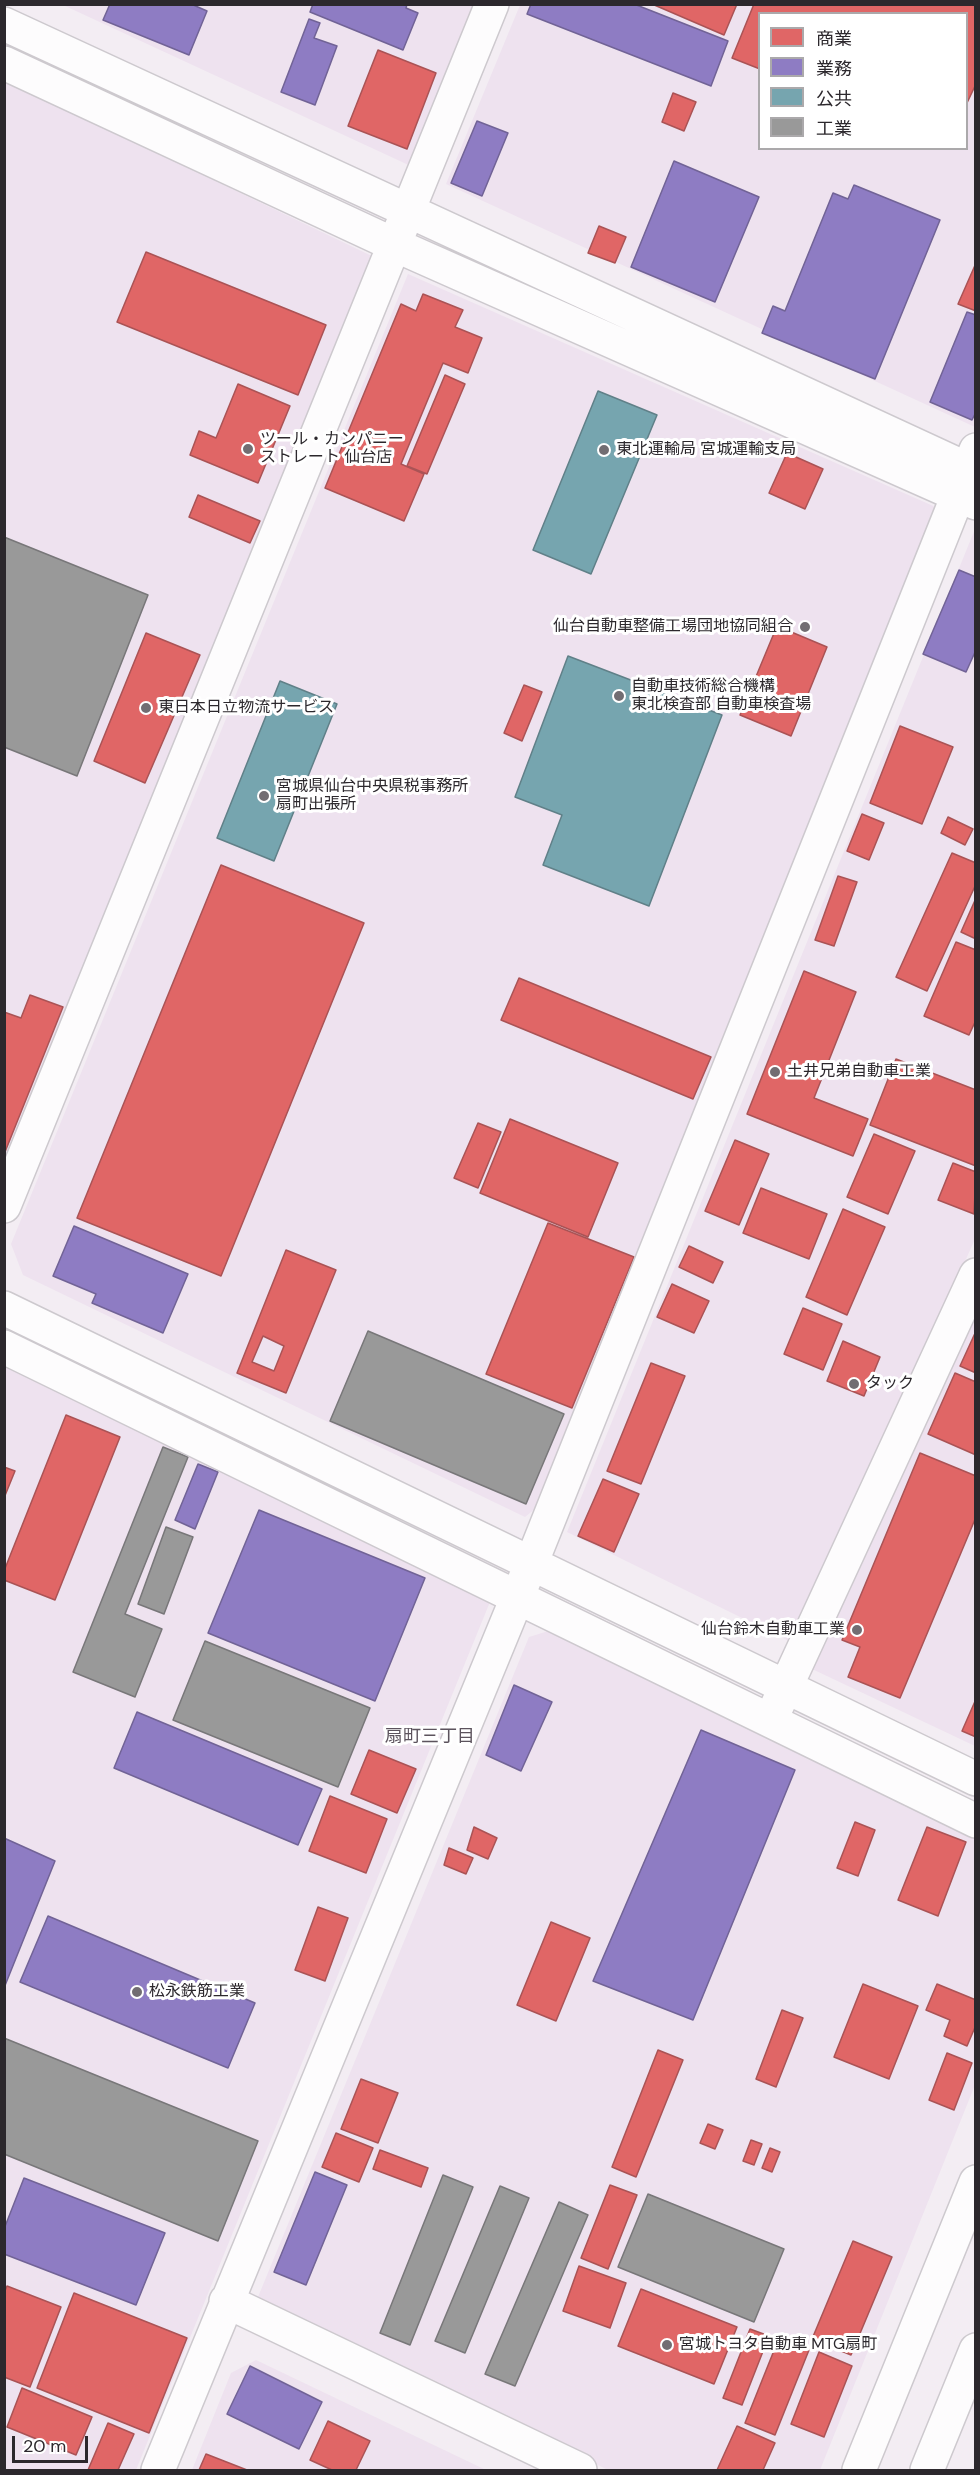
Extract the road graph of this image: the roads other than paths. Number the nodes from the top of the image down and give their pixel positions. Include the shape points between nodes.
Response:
1 (492, 4) edge
2 (4, 24) edge
3 (4, 63) edge
4 (408, 210) junction
5 (396, 245) junction
6 (970, 478) edge
7 (4, 1206) edge
8 (975, 1275) edge
9 (4, 1308) edge
10 (4, 1347) edge
11 (531, 1564) junction
12 (517, 1597) junction
13 (786, 1687) junction
14 (771, 1721) junction
15 (975, 1779) edge
16 (975, 1821) edge
17 (975, 2182) edge
18 (226, 2301) junction
19 (975, 2350) edge
20 (158, 2470) edge
21 (580, 2470) edge
22 (859, 2470) edge
23 (927, 2470) edge

1 - 4 street
2 - 4 street
3 - 5 street
4 - 5 street
4 - 6 street
5 - 6 street
5 - 7 street
6 - 11 street
8 - 13 street
9 - 11 street
10 - 12 street
11 - 12 street
11 - 13 street
12 - 14 street
12 - 18 street
13 - 14 street
13 - 15 street
14 - 16 street
17 - 22 street
18 - 20 street
18 - 21 street
19 - 23 street

